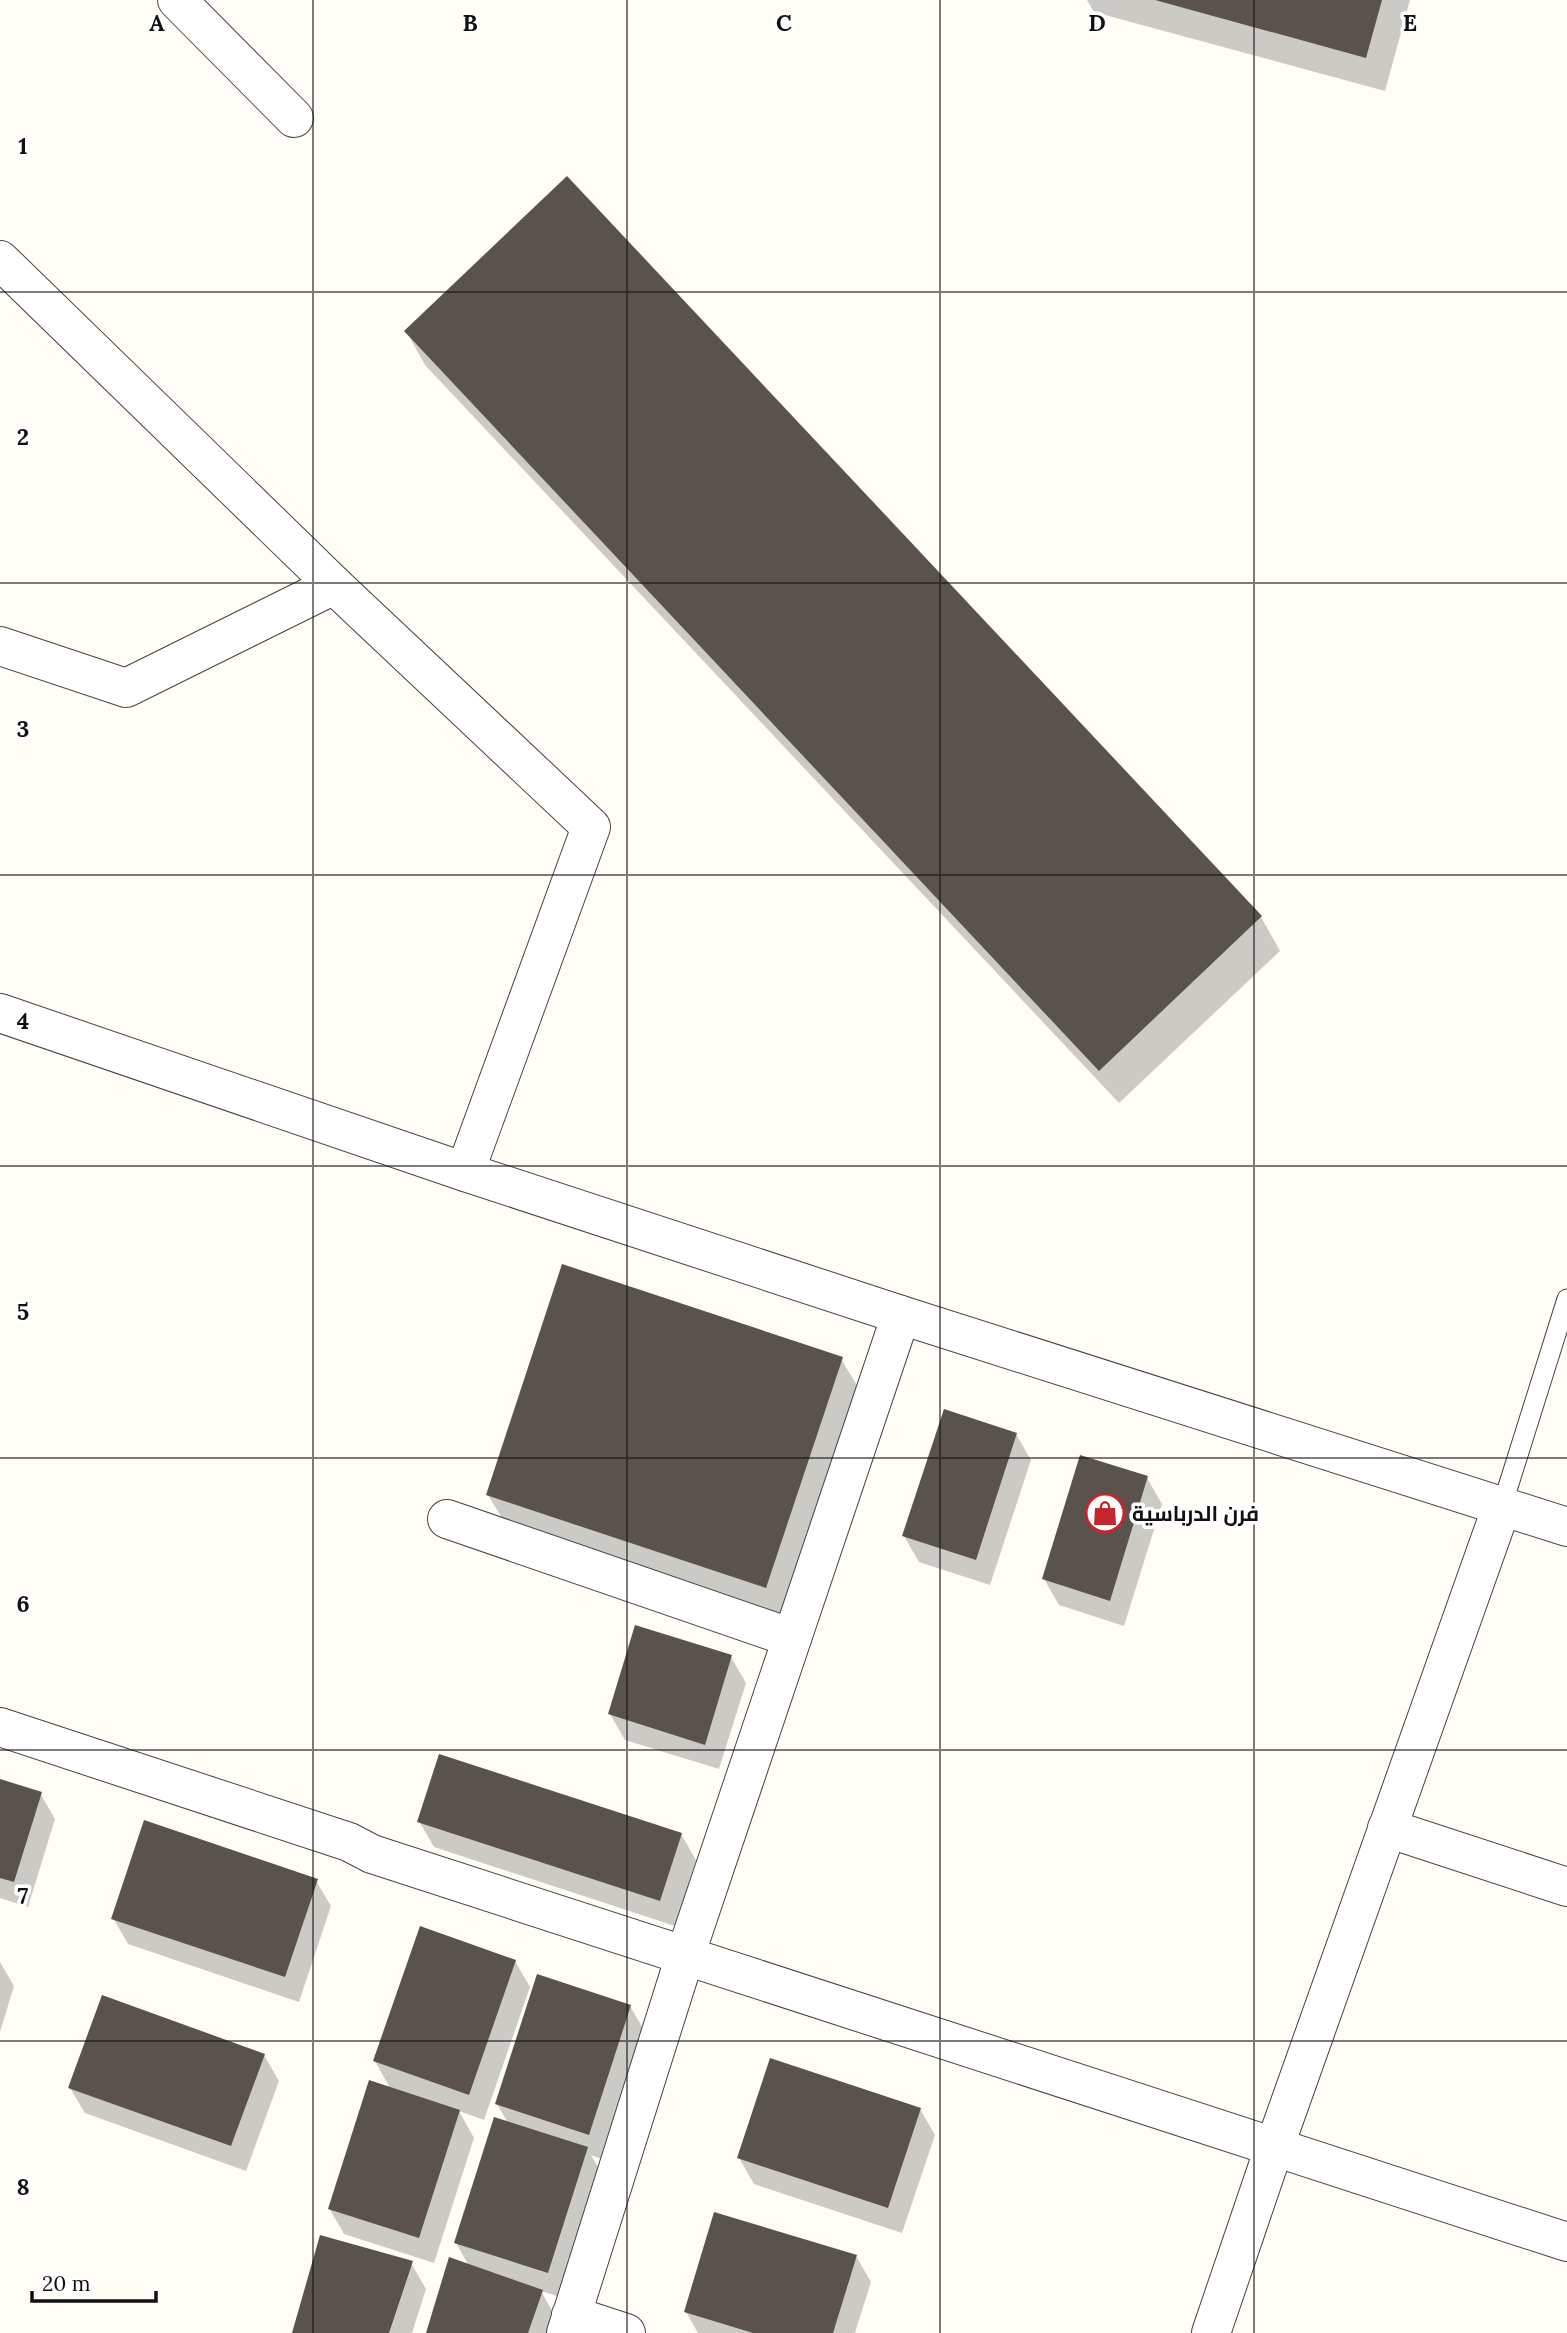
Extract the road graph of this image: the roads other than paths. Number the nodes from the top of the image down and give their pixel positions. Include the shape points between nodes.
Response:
1 (177, 0) edge
2 (293, 118) dead end
3 (0, 260) edge
4 (334, 585) junction
5 (0, 646) edge
6 (0, 1013) edge
7 (465, 1172) junction
8 (1567, 1299) edge
9 (901, 1315) junction
10 (1502, 1506) junction
11 (447, 1519) dead end
12 (1567, 1527) edge
13 (792, 1638) junction
14 (0, 1727) edge
15 (1387, 1828) junction
16 (1567, 1887) edge
17 (685, 1956) junction
18 (1275, 2148) junction
19 (1567, 2242) edge
20 (568, 2324) edge
21 (626, 2333) edge
22 (1211, 2333) edge

1 - 2 street
3 - 4 street
4 - 5 street via 126,688
4 - 7 street via 591,827
6 - 7 street
7 - 9 street
8 - 10 lane
9 - 10 street
9 - 13 street
10 - 12 street
10 - 15 street
11 - 13 street
13 - 17 street
14 - 17 street
15 - 16 street
15 - 18 street
17 - 18 street
17 - 20 street
18 - 19 street
18 - 22 street
20 - 21 street

